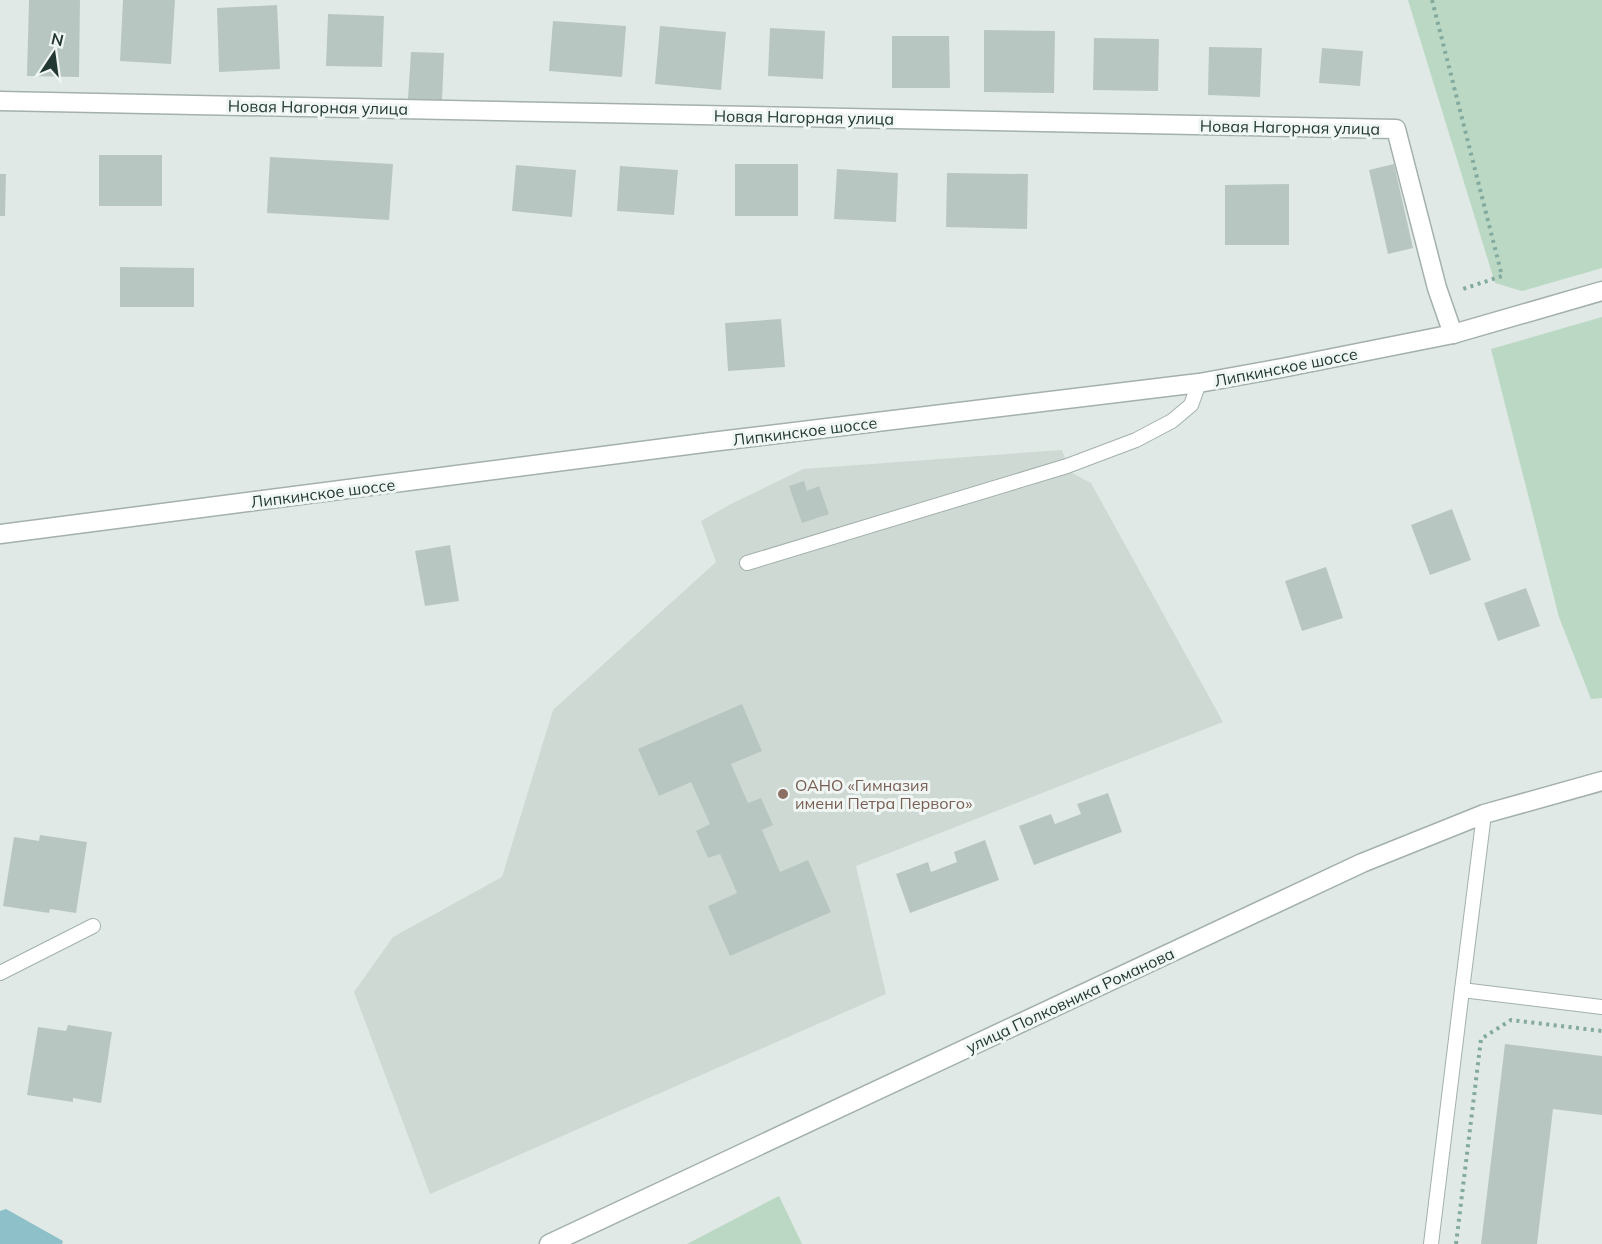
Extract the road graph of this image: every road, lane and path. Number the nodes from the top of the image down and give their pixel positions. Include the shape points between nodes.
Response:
1 (1432, 0) edge
2 (0, 101) edge
3 (1602, 291) edge
4 (1440, 297) junction
5 (1453, 334) junction
6 (1199, 383) junction
7 (0, 534) edge
8 (747, 563) dead end
9 (1602, 781) edge
10 (1484, 814) junction
11 (93, 926) dead end
12 (0, 974) edge
13 (1462, 990) junction
14 (1602, 1007) edge
15 (1602, 1031) edge
16 (549, 1244) edge
17 (1431, 1244) edge
18 (1456, 1244) edge

1 - 4 path via 1502,276
2 - 4 street, Новая Нагорная улица via 1396,129
3 - 5 street, Липкинское шоссе
4 - 5 street, Новая Нагорная улица
5 - 6 street, Липкинское шоссе
6 - 7 street, Липкинское шоссе
6 - 8 lane via 1191,405 1172,421 1136,440 1067,466
9 - 10 street, улица Полковника Романова
10 - 13 lane
10 - 16 street, улица Полковника Романова via 1362,863
11 - 12 lane
13 - 14 lane
13 - 17 lane
15 - 18 path via 1511,1020 1481,1039

